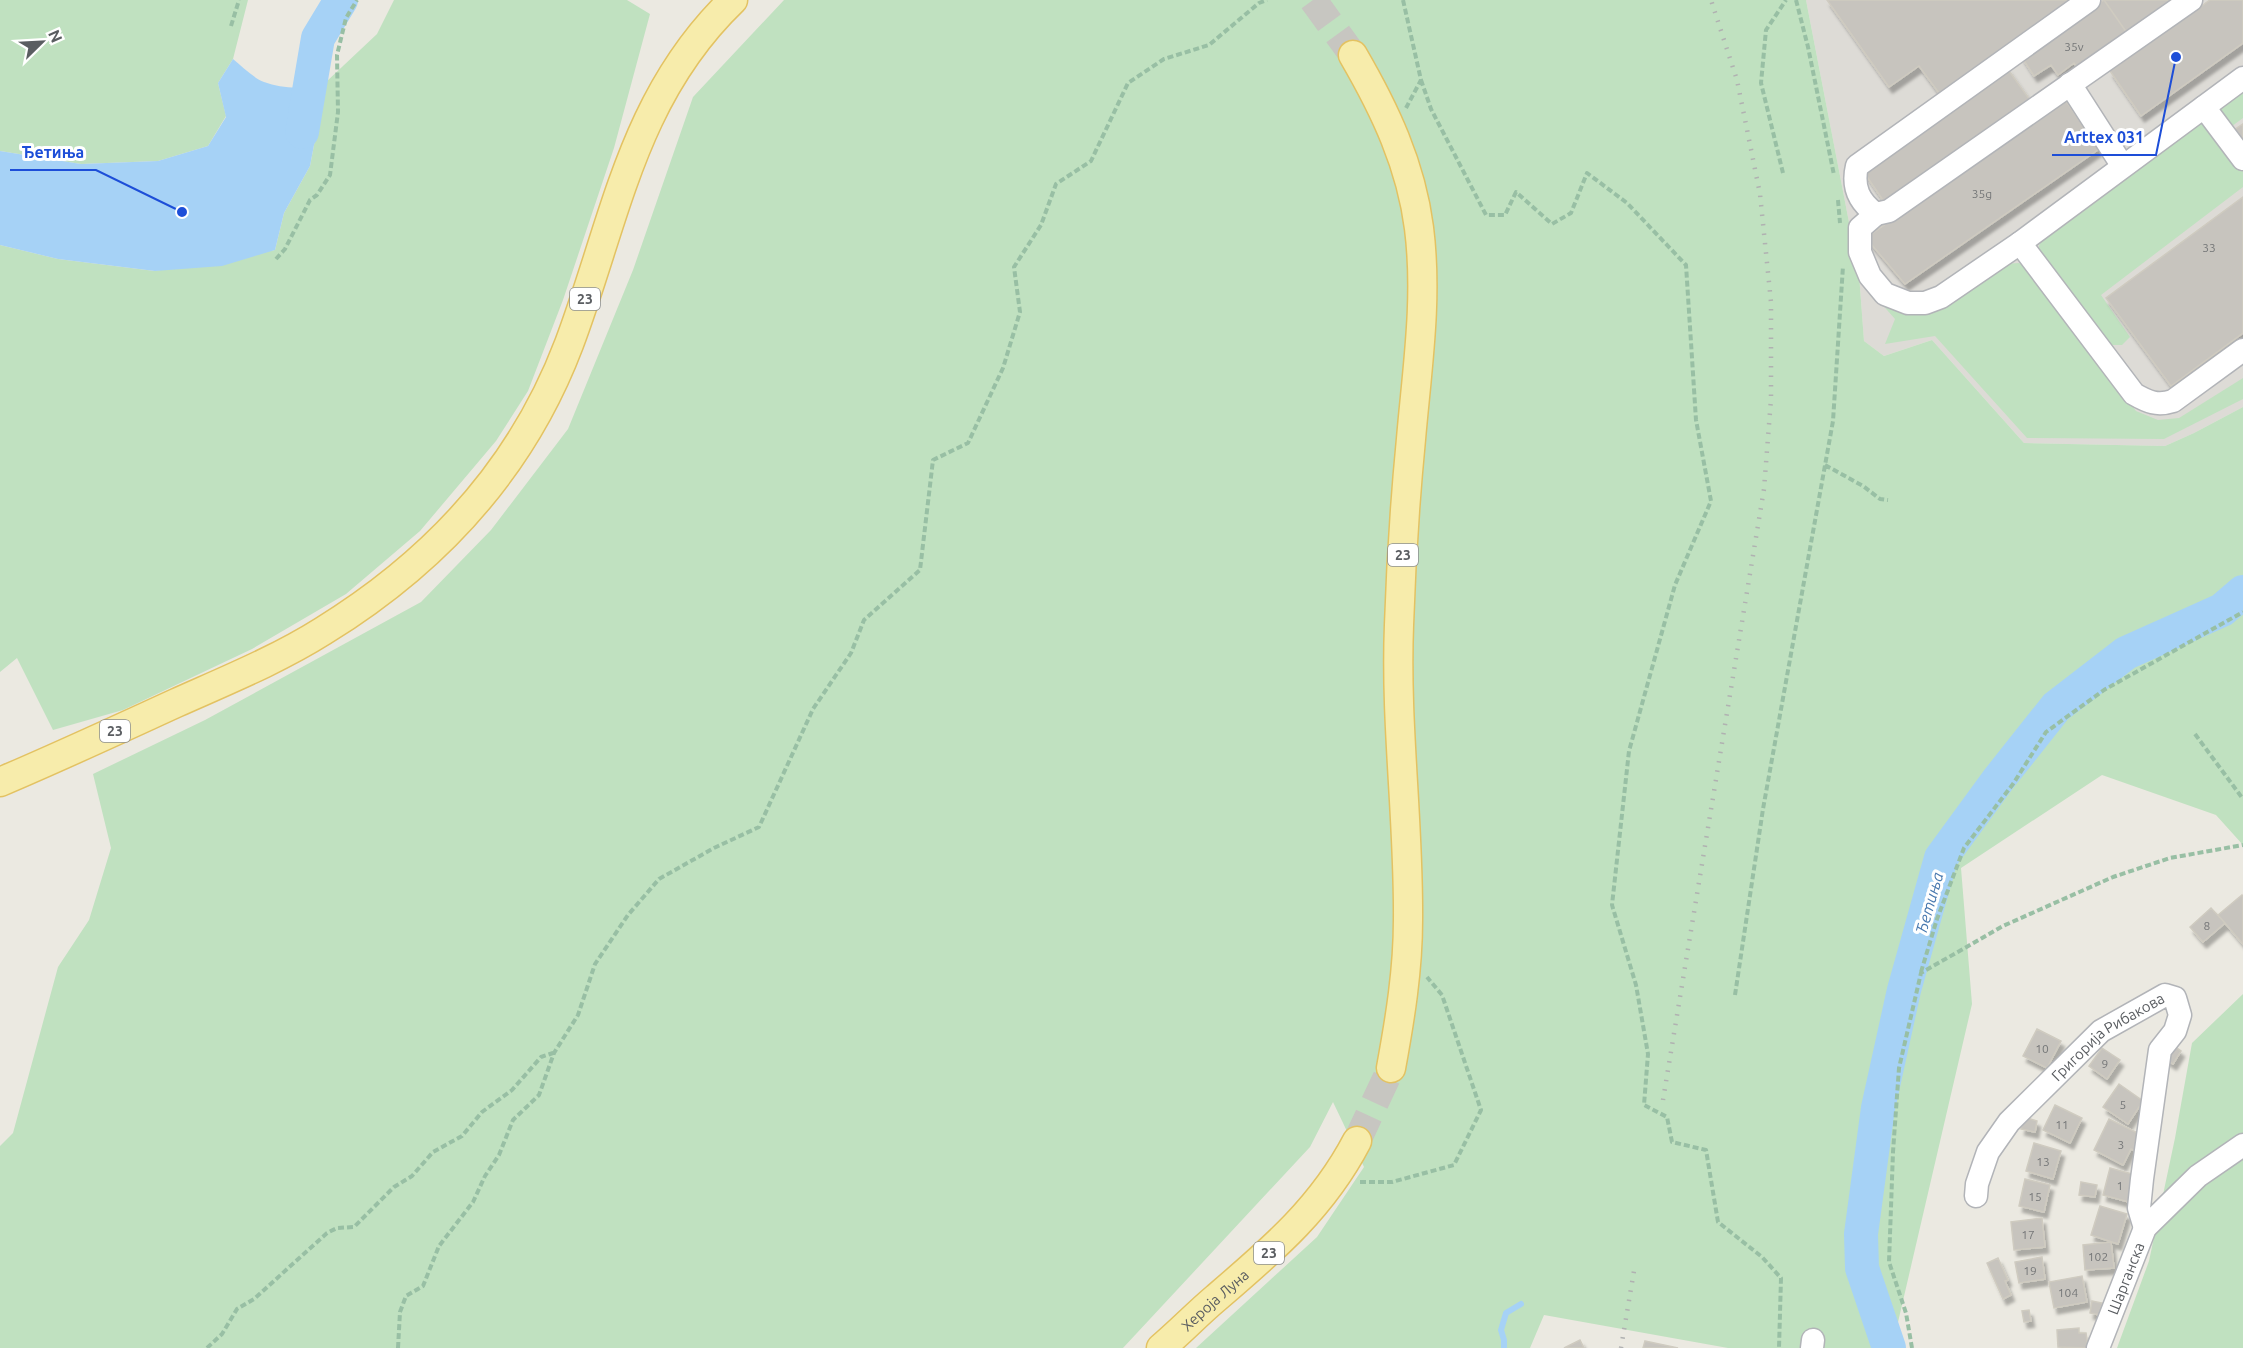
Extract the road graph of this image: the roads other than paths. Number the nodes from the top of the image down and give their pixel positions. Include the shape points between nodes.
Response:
1 (733, 0) edge
2 (2089, 0) edge
3 (2191, 0) edge
4 (1353, 55) tunnel mouth
5 (2243, 78) edge
6 (2070, 84) junction
7 (2204, 107) junction
8 (2243, 159) edge
9 (2122, 165) junction
10 (1876, 214) junction
11 (2020, 243) junction
12 (2243, 350) edge
13 (0, 782) edge
14 (1391, 1068) tunnel mouth
15 (1357, 1141) tunnel mouth
16 (2243, 1145) edge
17 (1976, 1196) dead end
18 (2145, 1228) junction
19 (1161, 1348) edge
20 (2098, 1348) edge

1 - 13 main road, 23 via 695,40 653,108 627,166 569,345 542,404 494,481 451,531 385,589 304,642
2 - 10 street via 1857,166 1854,179 1863,205
3 - 6 street
4 - 14 main road, 23 via 1392,129 1408,172 1415,199 1423,289 1399,626 1407,953
5 - 7 street
6 - 9 street
6 - 10 street via 1889,211
7 - 8 street
7 - 9 street
9 - 11 street
10 - 11 street via 1860,228 1860,252 1870,276 1886,294 1908,303 1925,303 1941,297
11 - 12 street via 2134,394 2147,402 2160,405 2173,401
15 - 19 main road, Хероја Луна / 23 via 1319,1201 1280,1243
16 - 18 street, Шарганска via 2198,1176
17 - 18 street, Григорија Рибакова via 1988,1152 2009,1122 2101,1031 2165,994 2175,998 2181,1015 2175,1031 2160,1050 2139,1208
18 - 20 street, Шарганска

